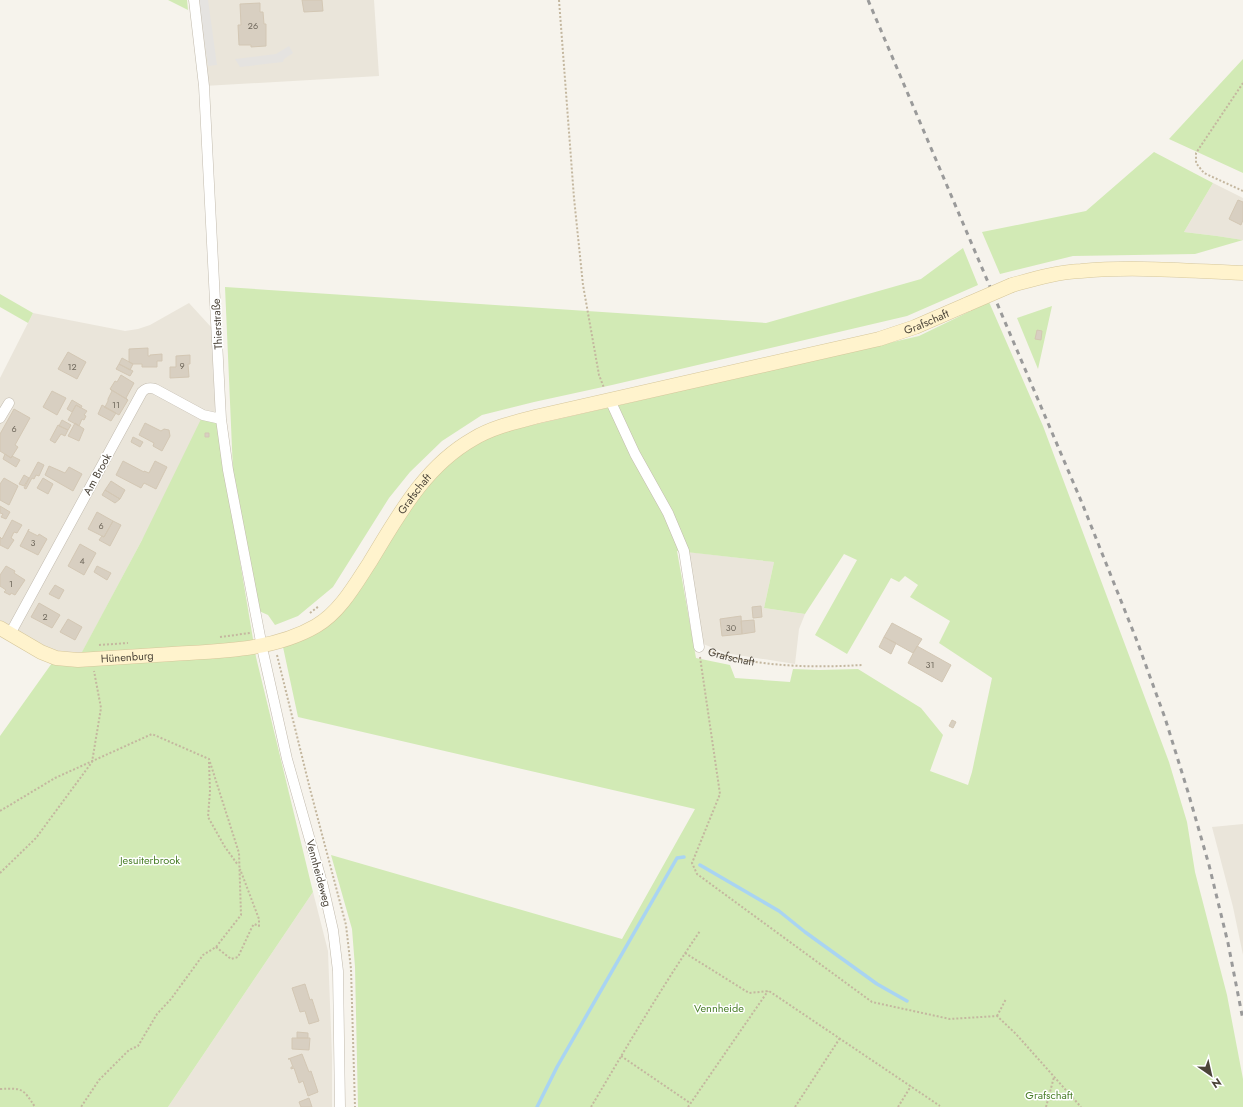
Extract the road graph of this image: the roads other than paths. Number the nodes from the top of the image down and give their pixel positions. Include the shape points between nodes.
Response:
1 (194, 0) edge
2 (1243, 273) edge
3 (610, 400) junction
4 (9, 403) dead end
5 (0, 418) edge
6 (221, 419) junction
7 (5, 631) edge
8 (260, 638) junction
9 (699, 647) road end
10 (340, 1107) edge

1 - 6 street, Thierstraße via 204,86
2 - 3 street, Grafschaft, bridge via 1117,269 1044,276 1012,285 916,327 879,340
3 - 8 street, Grafschaft via 499,427 474,438 453,452 429,474 407,501 361,576 333,612 300,634
3 - 9 street, Grafschaft via 635,454 668,513 684,551
4 - 5 street
6 - 7 street, Am Brook via 203,415 155,389 146,388
6 - 8 street, Thierstraße via 228,470
7 - 8 street, Hünenburg via 56,658 78,660 94,653 226,650
8 - 10 street, Vennheideweg via 287,759 333,930 338,971

